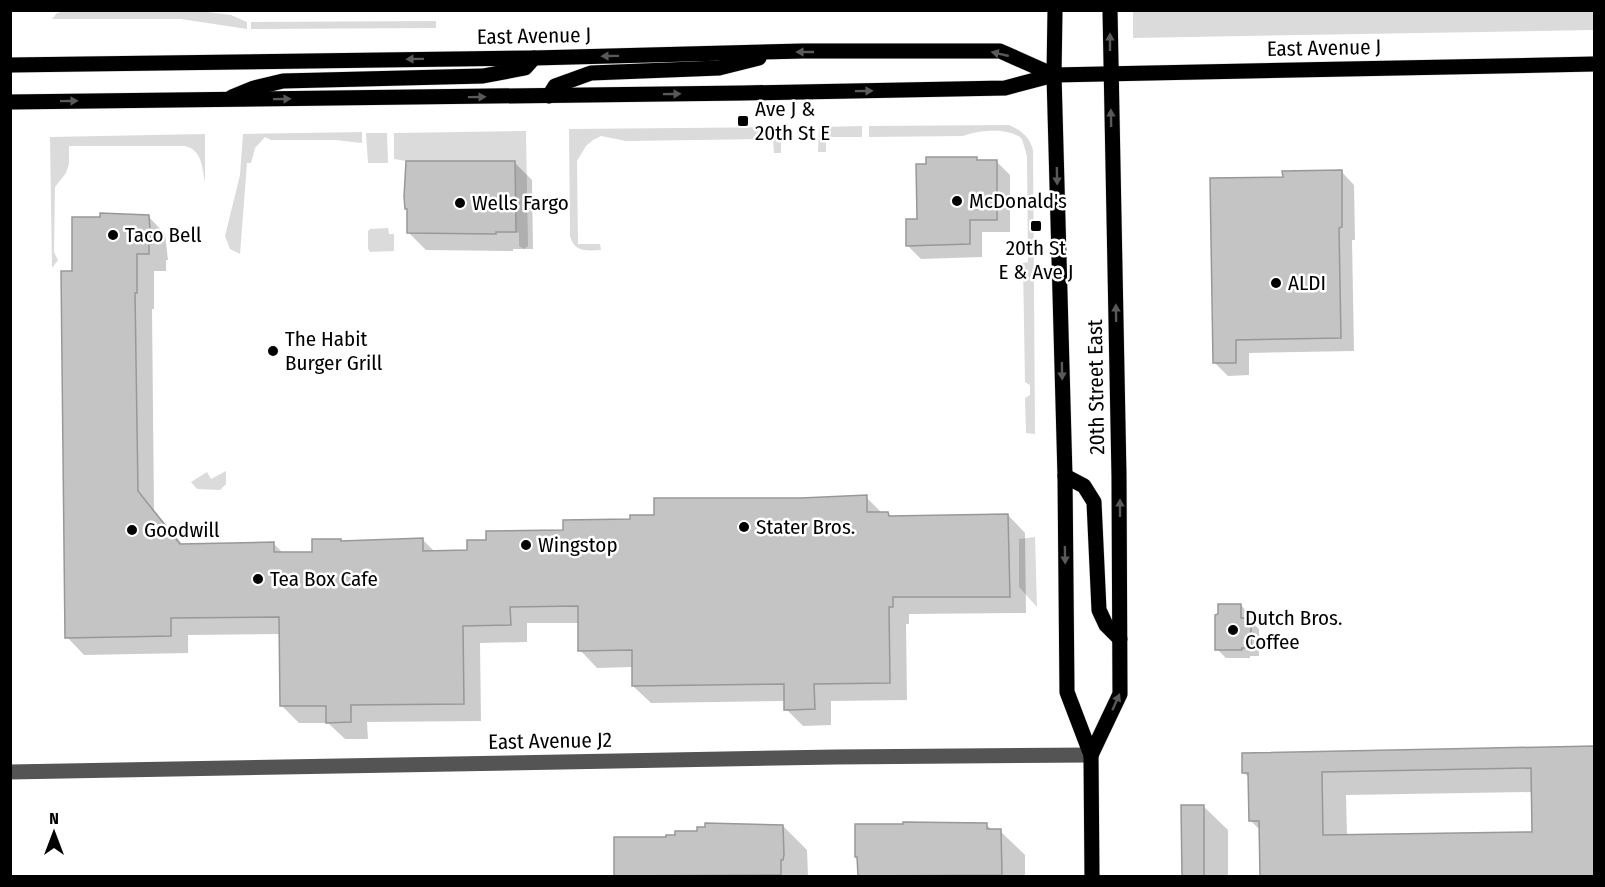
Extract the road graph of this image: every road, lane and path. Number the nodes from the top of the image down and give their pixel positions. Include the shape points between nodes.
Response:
1 (1055, 10) edge
2 (1110, 10) edge
3 (779, 52) junction
4 (534, 57) junction
5 (1594, 64) edge
6 (10, 65) edge
7 (1110, 74) junction
8 (1054, 75) junction
9 (549, 96) junction
10 (224, 100) junction
11 (10, 102) edge
12 (1065, 476) junction
13 (1120, 639) junction
14 (1091, 755) junction
15 (10, 772) edge
16 (1092, 876) edge

1 - 8 main road, 20th Street East
7 -> 2 main road, 20th Street East
3 -> 4 main road, East Avenue J
8 -> 3 main road, East Avenue J via 1000,51
3 - 9 main road via 719,68 591,73 555,86
4 -> 6 main road, East Avenue J
4 - 10 main road via 525,68 483,76 284,81
5 - 7 main road, East Avenue J
7 - 8 main road, East Avenue J
13 -> 7 main road, 20th Street East
9 -> 8 main road, East Avenue J via 1005,88
8 -> 12 main road, 20th Street East
10 -> 9 main road, East Avenue J
11 -> 10 main road, East Avenue J
12 - 13 main road via 1084,486 1094,502 1099,610 1106,625
12 -> 14 main road, 20th Street East via 1067,692
14 -> 13 main road, 20th Street East via 1120,694
14 - 15 street, East Avenue J2
14 - 16 main road, 20th Street East

